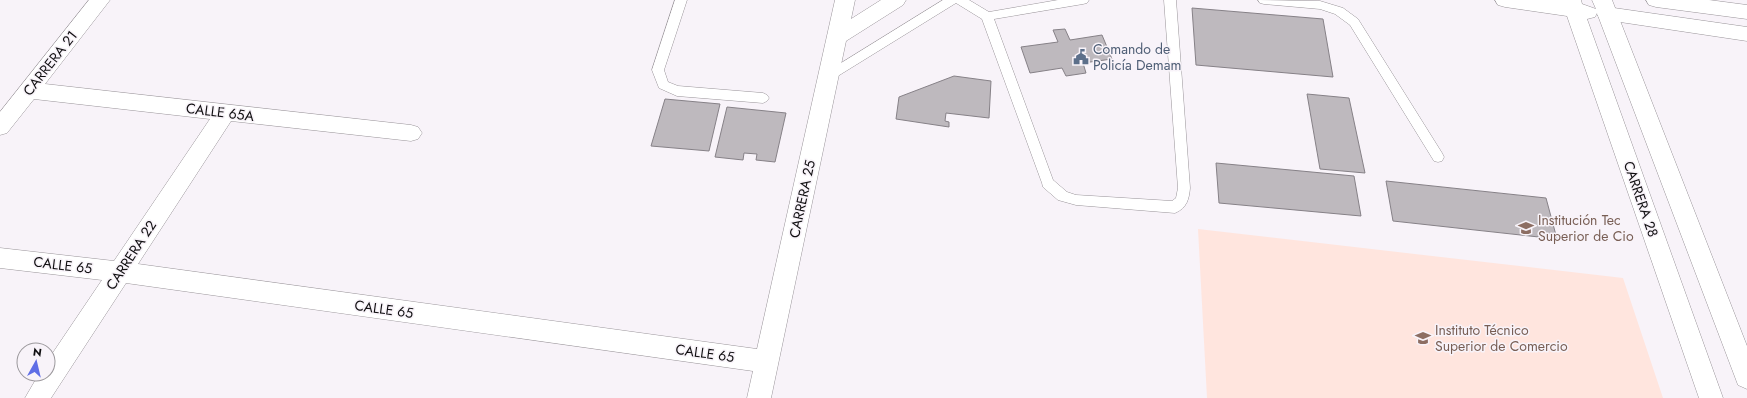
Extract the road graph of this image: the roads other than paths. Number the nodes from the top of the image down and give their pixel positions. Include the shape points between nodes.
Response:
1 (100, 0) edge
2 (681, 0) edge
3 (845, 0) edge
4 (896, 0) edge
5 (952, 0) edge
6 (960, 0) edge
7 (1083, 0) edge
8 (1170, 0) edge
9 (1264, 0) edge
10 (1505, 0) edge
11 (1656, 0) edge
12 (1573, 5) edge
13 (1604, 7) edge
14 (1747, 12) edge
15 (987, 16) junction
16 (1747, 34) edge
17 (837, 37) junction
18 (829, 76) junction
19 (29, 90) junction
20 (763, 98) dead end
21 (225, 113) junction
22 (0, 127) edge
23 (411, 133) dead end
24 (1438, 157) dead end
25 (0, 258) edge
26 (120, 272) junction
27 (767, 362) junction
28 (1747, 377) edge
29 (37, 398) edge
30 (759, 398) edge
31 (1711, 398) edge

1 - 19 street, CARRERA 21
2 - 20 lane via 658,70 663,85 677,91
3 - 17 street, CARRERA 25
4 - 17 street
5 - 18 lane
6 - 15 lane
7 - 15 lane
8 - 15 lane via 1184,188 1182,200 1175,207 1076,200 1063,196 1048,183
9 - 24 lane via 1320,5 1339,11 1354,22
10 - 12 street
11 - 14 street
12 - 13 street
12 - 31 street, CARRERA 28
13 - 16 street
13 - 28 street
17 - 18 street, CARRERA 25
18 - 27 street, CARRERA 25
19 - 21 street, CALLE 65A
19 - 22 street, CARRERA 21
21 - 23 street, CALLE 65A
21 - 26 street, CARRERA 22
25 - 26 street, CALLE 65
26 - 27 street, CALLE 65
26 - 29 street, CARRERA 22
27 - 30 street, CARRERA 25

